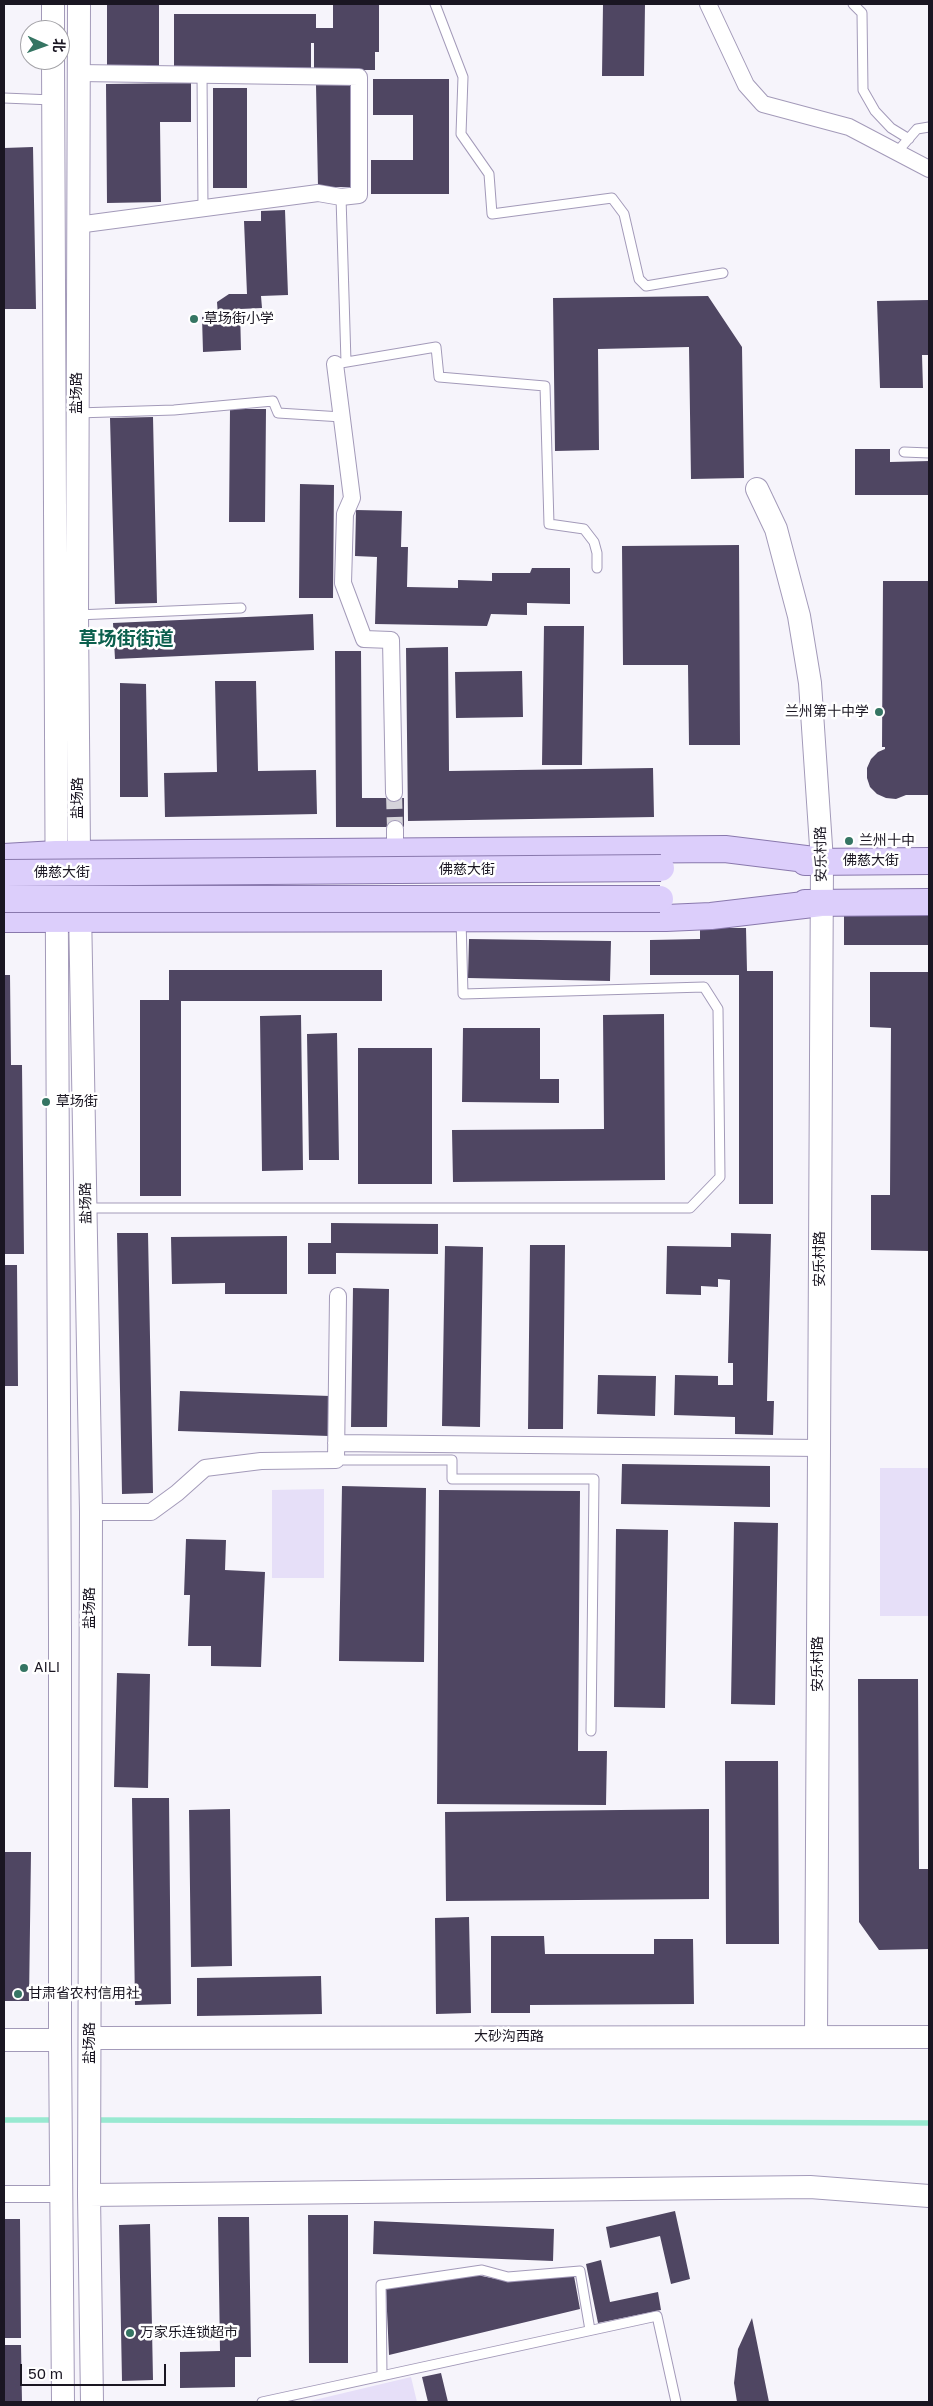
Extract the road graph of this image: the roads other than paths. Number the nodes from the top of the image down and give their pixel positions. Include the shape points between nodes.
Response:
1 (53, 4) edge
2 (79, 4) edge
3 (435, 4) edge
4 (708, 4) edge
5 (853, 4) edge
6 (53, 20) edge
7 (53, 70) edge
8 (78, 73) junction
9 (202, 73) junction
10 (4, 98) edge
11 (54, 100) junction
12 (929, 127) edge
13 (909, 139) junction
14 (897, 152) junction
15 (929, 169) edge
16 (341, 197) junction
17 (203, 209) junction
18 (77, 225) junction
19 (723, 273) dead end
20 (340, 363) junction
21 (77, 413) junction
22 (342, 417) junction
23 (904, 452) dead end
24 (929, 453) edge
25 (757, 489) dead end
26 (597, 568) dead end
27 (241, 608) dead end
28 (77, 615) junction
29 (394, 793) tunnel mouth
30 (67, 854) junction
31 (4, 857) edge
32 (822, 861) junction
33 (929, 861) edge
34 (4, 873) edge
35 (4, 899) edge
36 (929, 902) edge
37 (821, 903) junction
38 (4, 919) edge
39 (69, 919) junction
40 (461, 919) junction
41 (87, 1208) junction
42 (338, 1296) dead end
43 (336, 1443) junction
44 (819, 1448) junction
45 (336, 1460) junction
46 (91, 1512) junction
47 (591, 1731) dead end
48 (816, 2037) junction
49 (929, 2037) edge
50 (90, 2038) junction
51 (4, 2040) edge
52 (60, 2040) junction
53 (4, 2194) edge
54 (61, 2194) junction
55 (89, 2196) junction
56 (929, 2196) edge
57 (590, 2330) junction
58 (382, 2376) junction
59 (63, 2402) edge
60 (92, 2402) edge
61 (262, 2402) edge
62 (676, 2402) edge

1 - 6 main road
2 - 8 main road, 盐场路
3 - 19 lane via 463,77 461,134 489,174 492,214 612,198 624,214 639,279 646,286
4 - 14 street via 746,85 762,104 849,127
5 - 13 lane via 862,13 863,90 875,111 891,128
7 - 11 main road, 盐场路
8 - 9 street
8 - 18 main road, 盐场路
9 - 16 street via 359,76 359,195
9 - 17 lane
10 - 11 lane
11 - 30 main road, 盐场路
12 - 13 lane via 918,129
13 - 14 lane
14 - 15 street
16 - 17 street via 318,193
16 - 20 lane
17 - 18 street
18 - 21 main road, 盐场路
20 - 22 street
20 - 26 lane via 436,348 440,377 545,386 549,524 584,529 594,542
21 - 22 lane via 174,410 273,401 278,413
21 - 28 main road, 盐场路
22 - 29 street via 352,498 344,514 343,583 364,639 391,640
23 - 24 lane
25 - 32 main road, 安乐村路 via 776,529 798,616 810,683
27 - 28 lane
28 - 30 main road, 盐场路
30 - 31 main road
30 - 32 main road via 395,840 724,849
30 - 39 main road, 盐场路
32 - 33 main road, 佛慈大街
32 - 34 main road, 佛慈大街, bridge via 661,868
32 - 37 main road, 安乐村路
35 - 37 main road, 佛慈大街, bridge via 660,899
36 - 37 main road, 佛慈大街
37 - 40 main road via 675,918
37 - 44 main road, 安乐村路
38 - 39 main road
39 - 40 main road
39 - 41 main road, 盐场路
39 - 52 main road, 盐场路
40 - 41 lane via 463,994 704,987 718,1009 720,1177 690,1208
41 - 46 main road, 盐场路
42 - 43 street
43 - 44 street
43 - 45 street
44 - 48 main road, 安乐村路
45 - 46 street via 262,1461 205,1468 151,1512
45 - 47 lane via 452,1460 452,1479 594,1478
46 - 50 main road, 盐场路
48 - 49 main road, 大砂沟西路
48 - 50 main road, 大砂沟西路
50 - 55 main road, 盐场路
51 - 52 main road
52 - 54 main road, 盐场路
53 - 54 street
54 - 59 main road, 盐场路
55 - 56 main road via 810,2187
55 - 60 main road, 盐场路
57 - 58 lane
57 - 58 lane via 580,2271 508,2277 482,2270 381,2286
57 - 62 lane via 657,2316
58 - 61 lane

